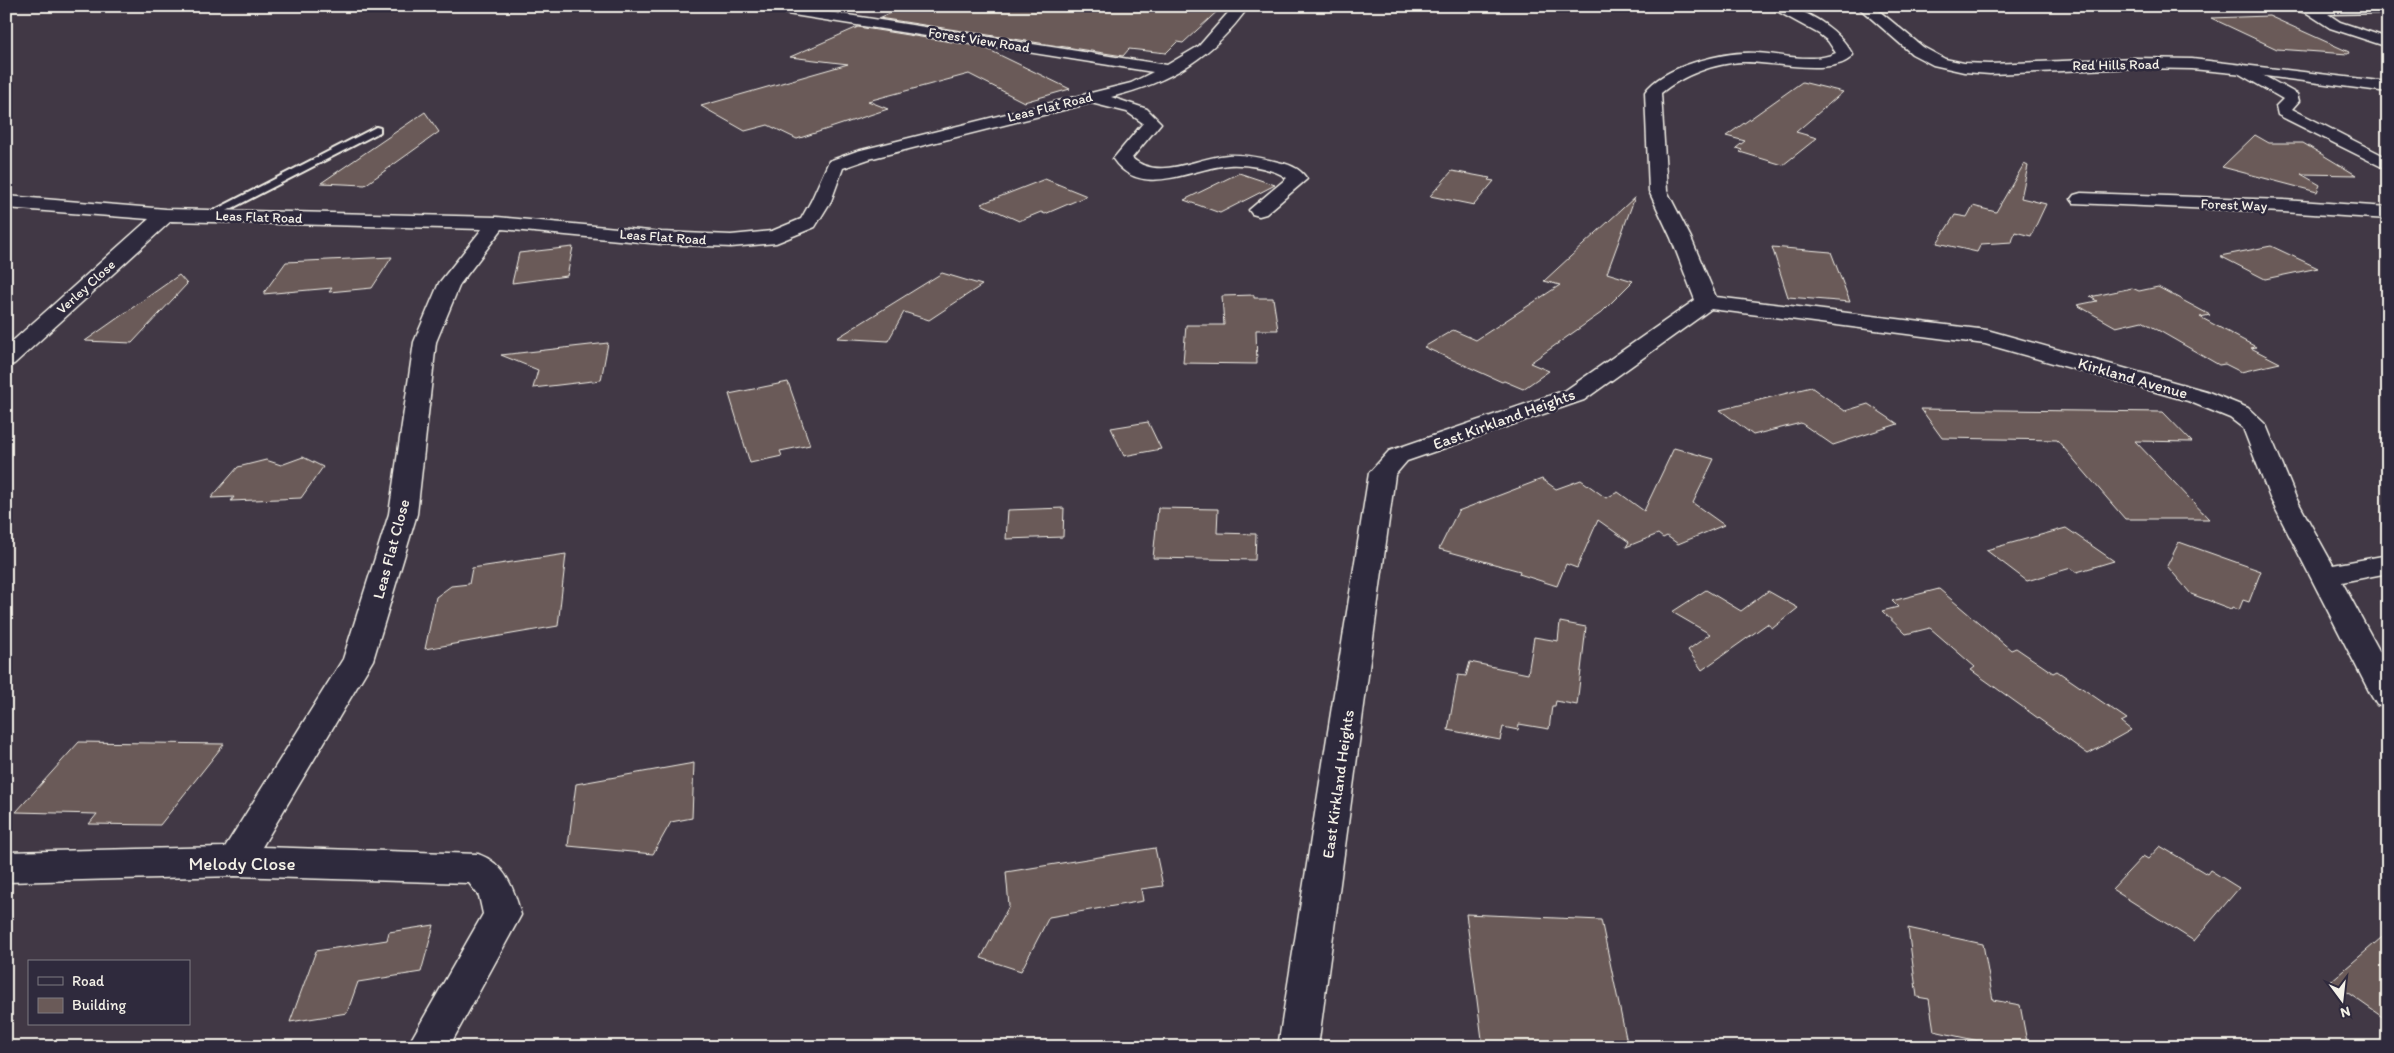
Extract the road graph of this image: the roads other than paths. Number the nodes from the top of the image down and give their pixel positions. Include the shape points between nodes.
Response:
1 (1242, 6) edge
2 (1775, 6) edge
3 (1864, 6) edge
4 (2296, 6) edge
5 (2388, 9) edge
6 (787, 10) dead end
7 (2312, 10) junction
8 (2388, 43) edge
9 (1170, 70) junction
10 (2242, 70) junction
11 (2388, 87) edge
12 (1089, 98) junction
13 (376, 130) dead end
14 (2388, 165) edge
15 (2081, 199) dead end
16 (6, 202) edge
17 (1259, 210) dead end
18 (2388, 213) edge
19 (166, 214) junction
20 (209, 216) junction
21 (497, 222) junction
22 (1707, 302) junction
23 (6, 359) edge
24 (2388, 564) edge
25 (2324, 576) junction
26 (2388, 697) edge
27 (235, 861) junction
28 (6, 867) edge
29 (427, 1047) edge
30 (1298, 1047) edge

1 - 9 street, Leas Flat Road via 1204,49
2 - 22 street via 1828,34 1845,54 1837,60 1820,61 1742,57 1672,78 1653,92 1658,191
3 - 10 street, Red Hills Road via 1885,21 1908,46 1939,62 1960,67 2192,64
4 - 7 street
5 - 7 street
6 - 9 street, Forest View Road
7 - 8 street via 2335,25
9 - 12 street, Leas Flat Road via 1137,86
10 - 11 street, Red Hills Road
10 - 14 street via 2291,97 2292,101 2284,106 2284,111
12 - 17 street via 1148,117 1152,123 1122,159 1128,167 1141,172 1168,174 1228,160 1281,168 1294,174 1298,179
12 - 21 street, Leas Flat Road via 835,165 808,223 776,238 731,241 661,238
13 - 20 lane
15 - 18 street, Forest Way
16 - 19 street, Leas Flat Road
19 - 20 street, Leas Flat Road
19 - 23 street, Verley Close
20 - 21 street, Leas Flat Road
21 - 27 street, Leas Flat Close via 450,282 425,342 403,514 358,660
22 - 25 street, Kirkland Avenue via 1987,337 2197,396 2239,413 2254,425 2283,498
22 - 30 street, East Kirkland Heights via 1575,395 1398,456 1382,473
24 - 25 street
25 - 26 street, Kirkland Avenue
27 - 28 street, Melody Close
27 - 29 street, Melody Close via 478,869 496,890 502,915

